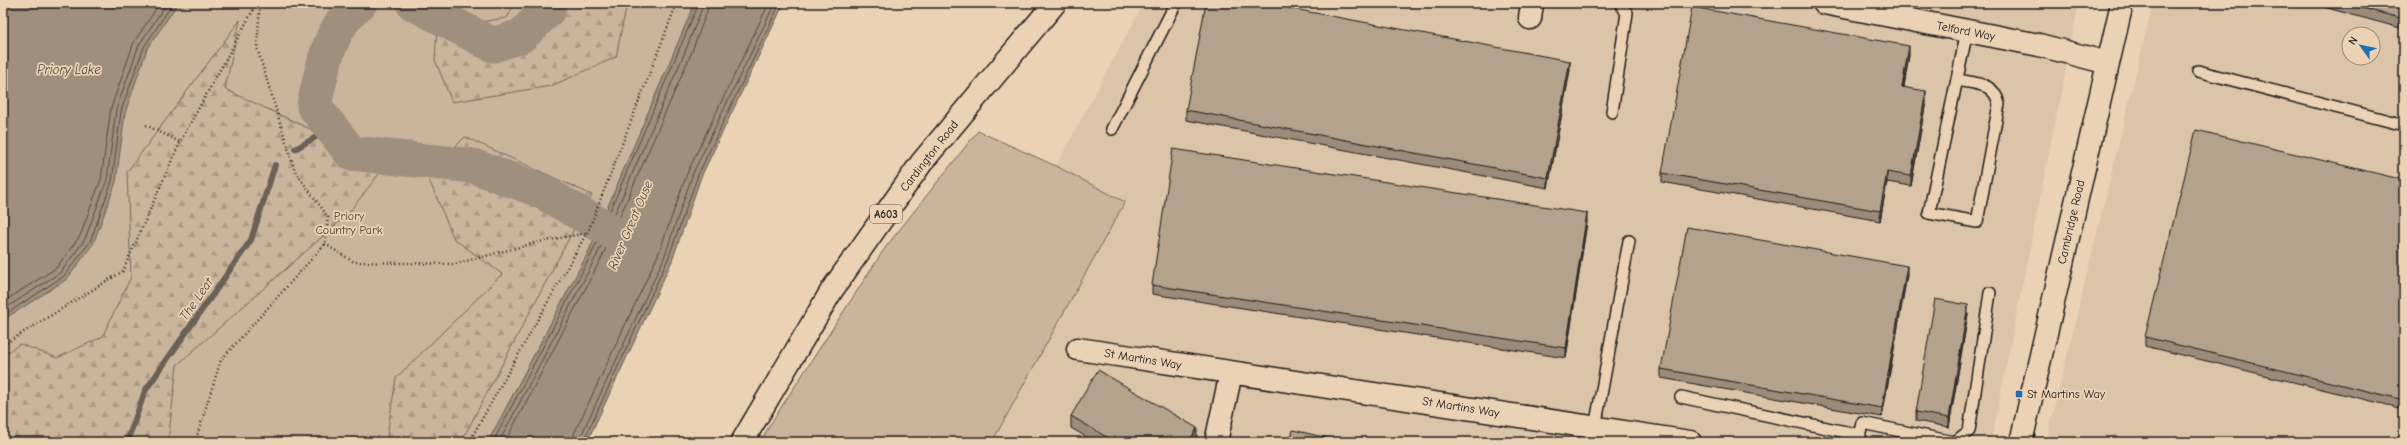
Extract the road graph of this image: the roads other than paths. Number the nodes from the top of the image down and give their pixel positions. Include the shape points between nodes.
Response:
1 (1055, 3) edge
2 (1176, 3) edge
3 (1620, 3) edge
4 (1824, 3) edge
5 (2122, 3) edge
6 (1902, 10) edge
7 (1967, 31) junction
8 (2108, 63) junction
9 (2198, 71) dead end
10 (1957, 80) junction
11 (1612, 112) dead end
12 (2404, 125) edge
13 (1112, 129) dead end
14 (1629, 240) dead end
15 (1990, 293) dead end
16 (1078, 349) dead end
17 (1231, 373) junction
18 (1681, 397) dead end
19 (1595, 428) junction
20 (1859, 438) edge
21 (742, 442) edge
22 (1216, 442) edge
23 (1690, 442) edge
24 (1954, 442) edge
25 (2021, 442) edge

1 - 21 street, Cardington Road / A603 via 922,162 832,290
2 - 13 lane
3 - 11 lane via 1627,13
4 - 6 street, Telford Way
5 - 8 street, Cambridge Road
6 - 7 street, Telford Way
7 - 8 street, Telford Way via 2039,45
7 - 10 lane
8 - 25 street, Cambridge Road
9 - 12 lane
10 - 10 lane via 1929,213 1977,222 1999,104 1997,94 1991,88
14 - 19 lane
15 - 24 lane via 1969,432
16 - 17 street, St Martins Way
17 - 19 street, St Martins Way
17 - 22 street
18 - 20 lane
19 - 23 street, St Martins Way
20 - 24 lane via 1862,423

